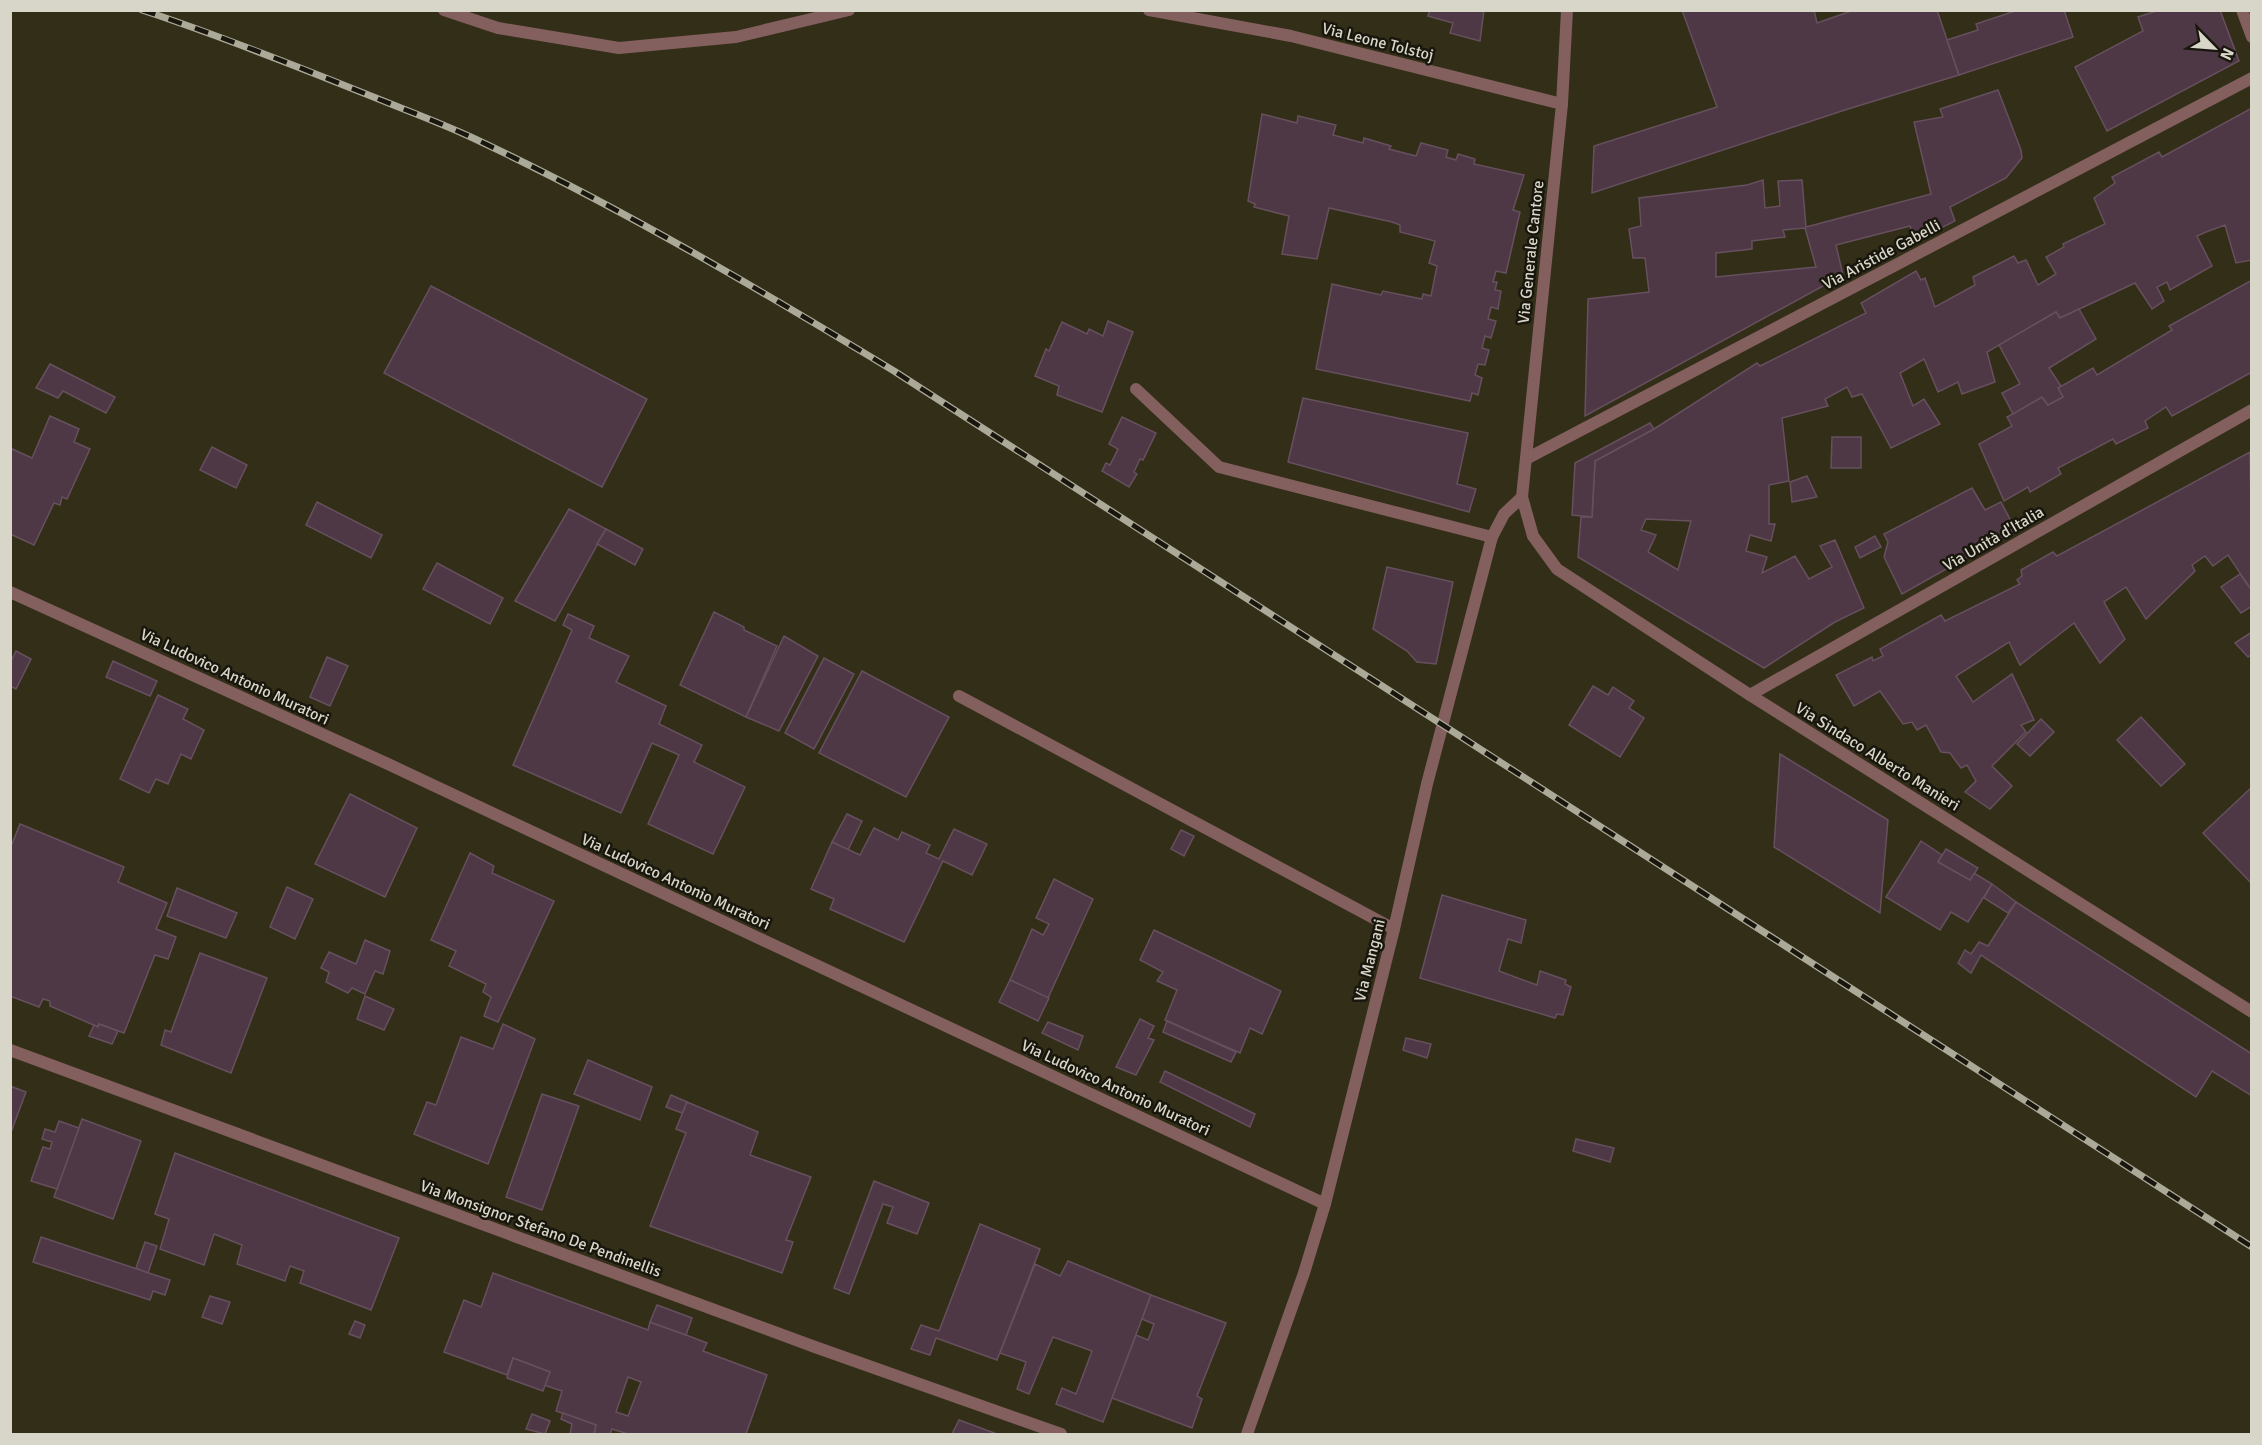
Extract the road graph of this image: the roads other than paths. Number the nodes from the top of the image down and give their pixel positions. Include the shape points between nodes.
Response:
1 (444, 10) edge
2 (849, 10) edge
3 (1149, 10) edge
4 (1567, 10) edge
5 (2242, 10) edge
6 (2252, 37) edge
7 (2252, 78) edge
8 (1562, 104) junction
9 (1136, 388) dead end
10 (2252, 410) edge
11 (1526, 459) junction
12 (1522, 497) junction
13 (1492, 537) junction
14 (10, 592) edge
15 (1750, 695) junction
16 (959, 696) dead end
17 (1394, 929) junction
18 (2252, 1012) edge
19 (10, 1050) edge
20 (1325, 1204) junction
21 (1061, 1434) edge
22 (1247, 1434) edge

1 - 2 street via 498,28 619,48 736,37
3 - 8 street, Via Leone Tolstoj via 1291,36
4 - 8 street, Via Generale Cantore
5 - 6 street
7 - 11 street, Via Aristide Gabelli
8 - 11 street, Via Generale Cantore
9 - 13 street via 1219,467
10 - 15 street, Via Unità d'Italia
11 - 12 street, Via Generale Cantore
12 - 13 street, Via Mangani via 1504,514
12 - 15 street, Via Sindaco Alberto Manieri via 1533,536 1557,569
13 - 17 street, Via Mangani via 1427,784
14 - 20 street, Via Ludovico Antonio Muratori via 388,764
15 - 18 street, Via Sindaco Alberto Manieri
16 - 17 street
17 - 20 street, Via Mangani
19 - 21 street, Via Monsignor Stefano De Pendinellis
20 - 22 street, Via Mangani

